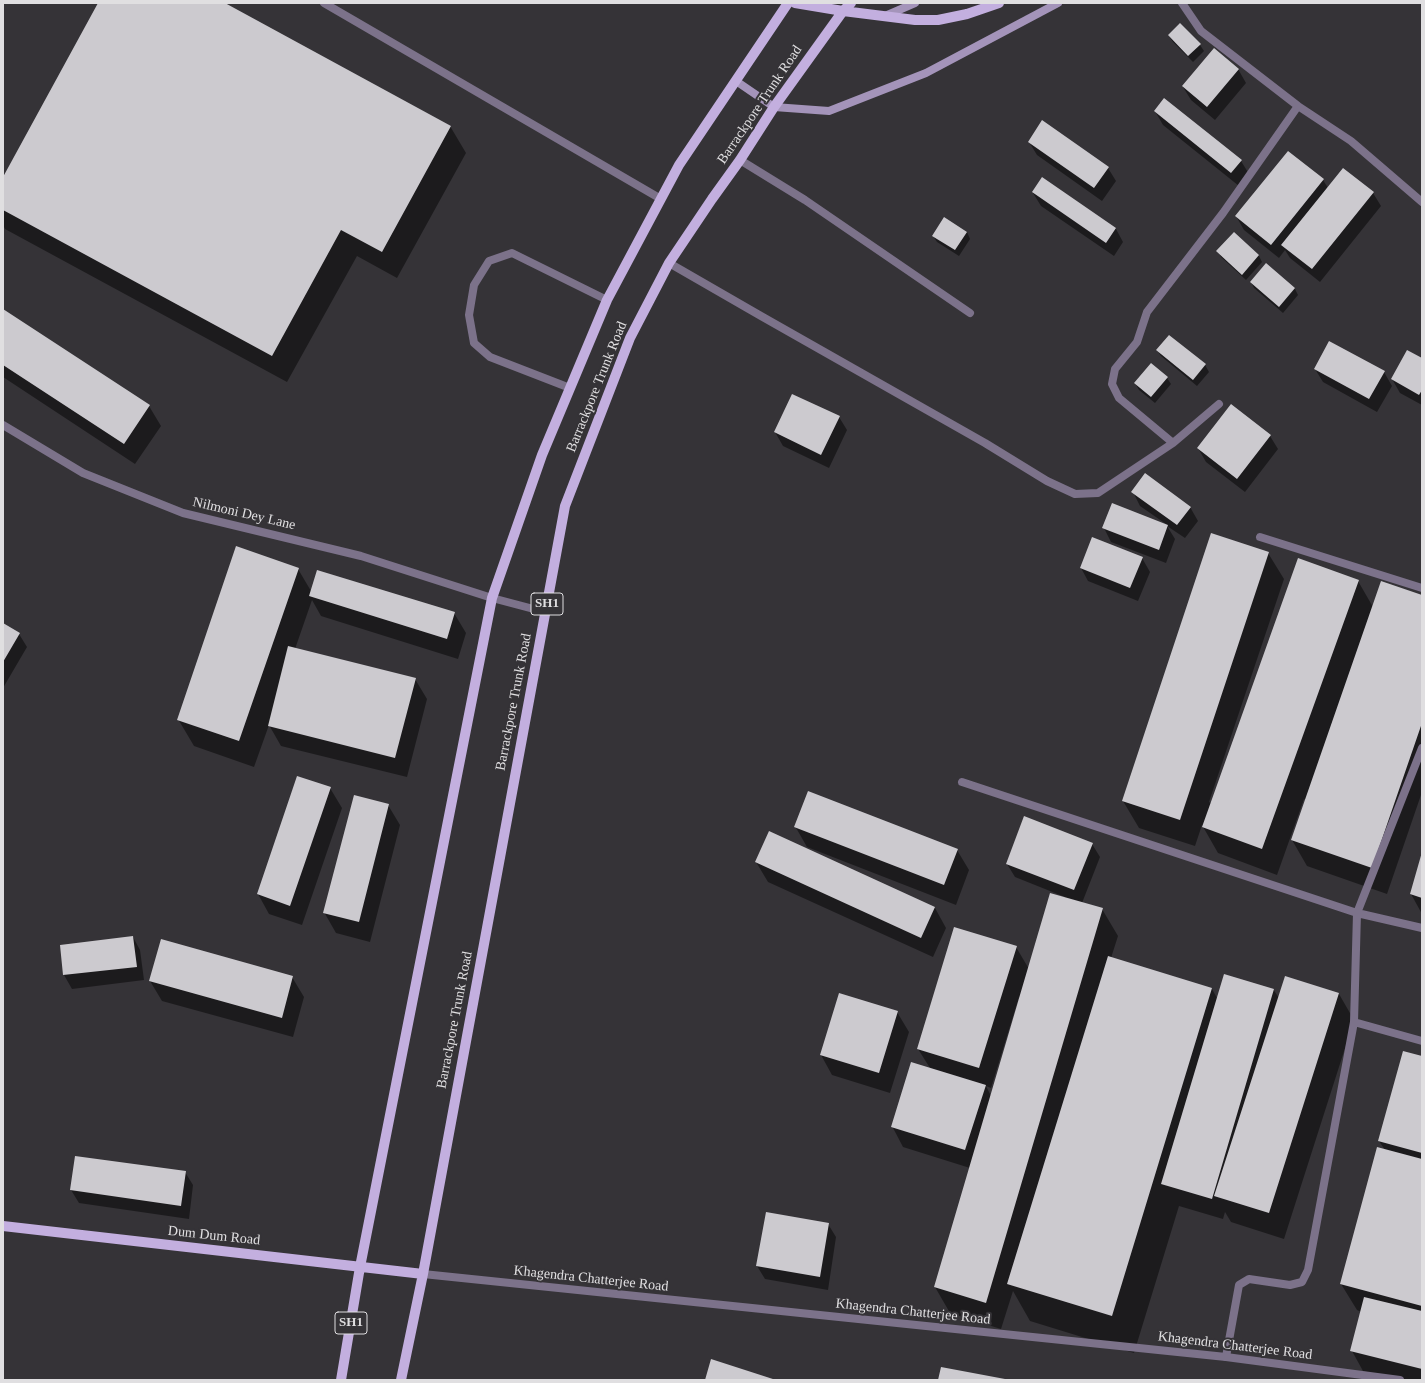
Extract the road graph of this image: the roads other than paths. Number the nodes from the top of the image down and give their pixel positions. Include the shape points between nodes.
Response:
1 (324, 3) edge
2 (788, 3) edge
3 (795, 3) edge
4 (851, 3) edge
5 (915, 3) edge
6 (999, 3) edge
7 (1058, 3) edge
8 (1182, 3) edge
9 (843, 11) junction
10 (884, 17) junction
11 (736, 81) junction
12 (774, 106) junction
13 (1298, 106) junction
14 (740, 160) junction
15 (661, 199) junction
16 (1422, 202) edge
17 (669, 263) junction
18 (607, 300) junction
19 (970, 313) dead end
20 (570, 388) junction
21 (1219, 404) dead end
22 (3, 425) edge
23 (1173, 444) junction
24 (1260, 536) dead end
25 (1422, 588) edge
26 (492, 598) junction
27 (545, 612) junction
28 (1422, 748) edge
29 (962, 782) dead end
30 (1357, 913) junction
31 (1422, 928) edge
32 (1354, 1022) junction
33 (1422, 1041) edge
34 (3, 1226) edge
35 (360, 1267) junction
36 (423, 1274) junction
37 (1226, 1357) junction
38 (341, 1380) edge
39 (401, 1380) edge
40 (1400, 1380) edge

1 - 15 street
2 - 11 main road, Barrackpore Trunk Road / SH1
3 - 9 main road
4 - 9 main road, Barrackpore Trunk Road / SH1
5 - 10 street
6 - 10 main road via 967,14 938,20
7 - 12 street via 926,73 829,111
8 - 13 street via 1201,31
9 - 10 main road
9 - 12 main road, Barrackpore Trunk Road / SH1
11 - 12 street
11 - 15 main road, Barrackpore Trunk Road / SH1 via 679,165
12 - 14 main road, Barrackpore Trunk Road / SH1
13 - 16 street via 1351,141
13 - 23 street via 1223,213 1147,312 1137,342 1115,369 1112,384 1119,398
14 - 17 main road, Barrackpore Trunk Road / SH1
14 - 19 street via 805,200
15 - 18 main road, Barrackpore Trunk Road / SH1
17 - 23 street via 985,442 1047,481 1075,494 1098,493
17 - 27 main road, Barrackpore Trunk Road / SH1 via 630,338 565,506
18 - 20 main road, Barrackpore Trunk Road / SH1
18 - 20 street via 512,253 490,261 474,285 469,315 474,342 490,357
20 - 26 main road, Barrackpore Trunk Road / SH1 via 542,455
21 - 23 street
22 - 26 street, Nilmoni Dey Lane via 83,473 183,513 362,556
24 - 25 street
26 - 27 street, Nilmoni Dey Lane
26 - 35 main road, Barrackpore Trunk Road / SH1
27 - 36 main road, Barrackpore Trunk Road / SH1
28 - 30 street
29 - 30 street
30 - 31 street
30 - 32 street
32 - 33 street
32 - 37 street via 1308,1270 1302,1282 1290,1285 1249,1279 1239,1285
34 - 35 main road, Dum Dum Road
35 - 36 main road, Dum Dum Road
35 - 38 main road, Barrackpore Trunk Road / SH1
36 - 37 street, Khagendra Chatterjee Road
36 - 39 main road, Barrackpore Trunk Road / SH1
37 - 40 street, Khagendra Chatterjee Road

